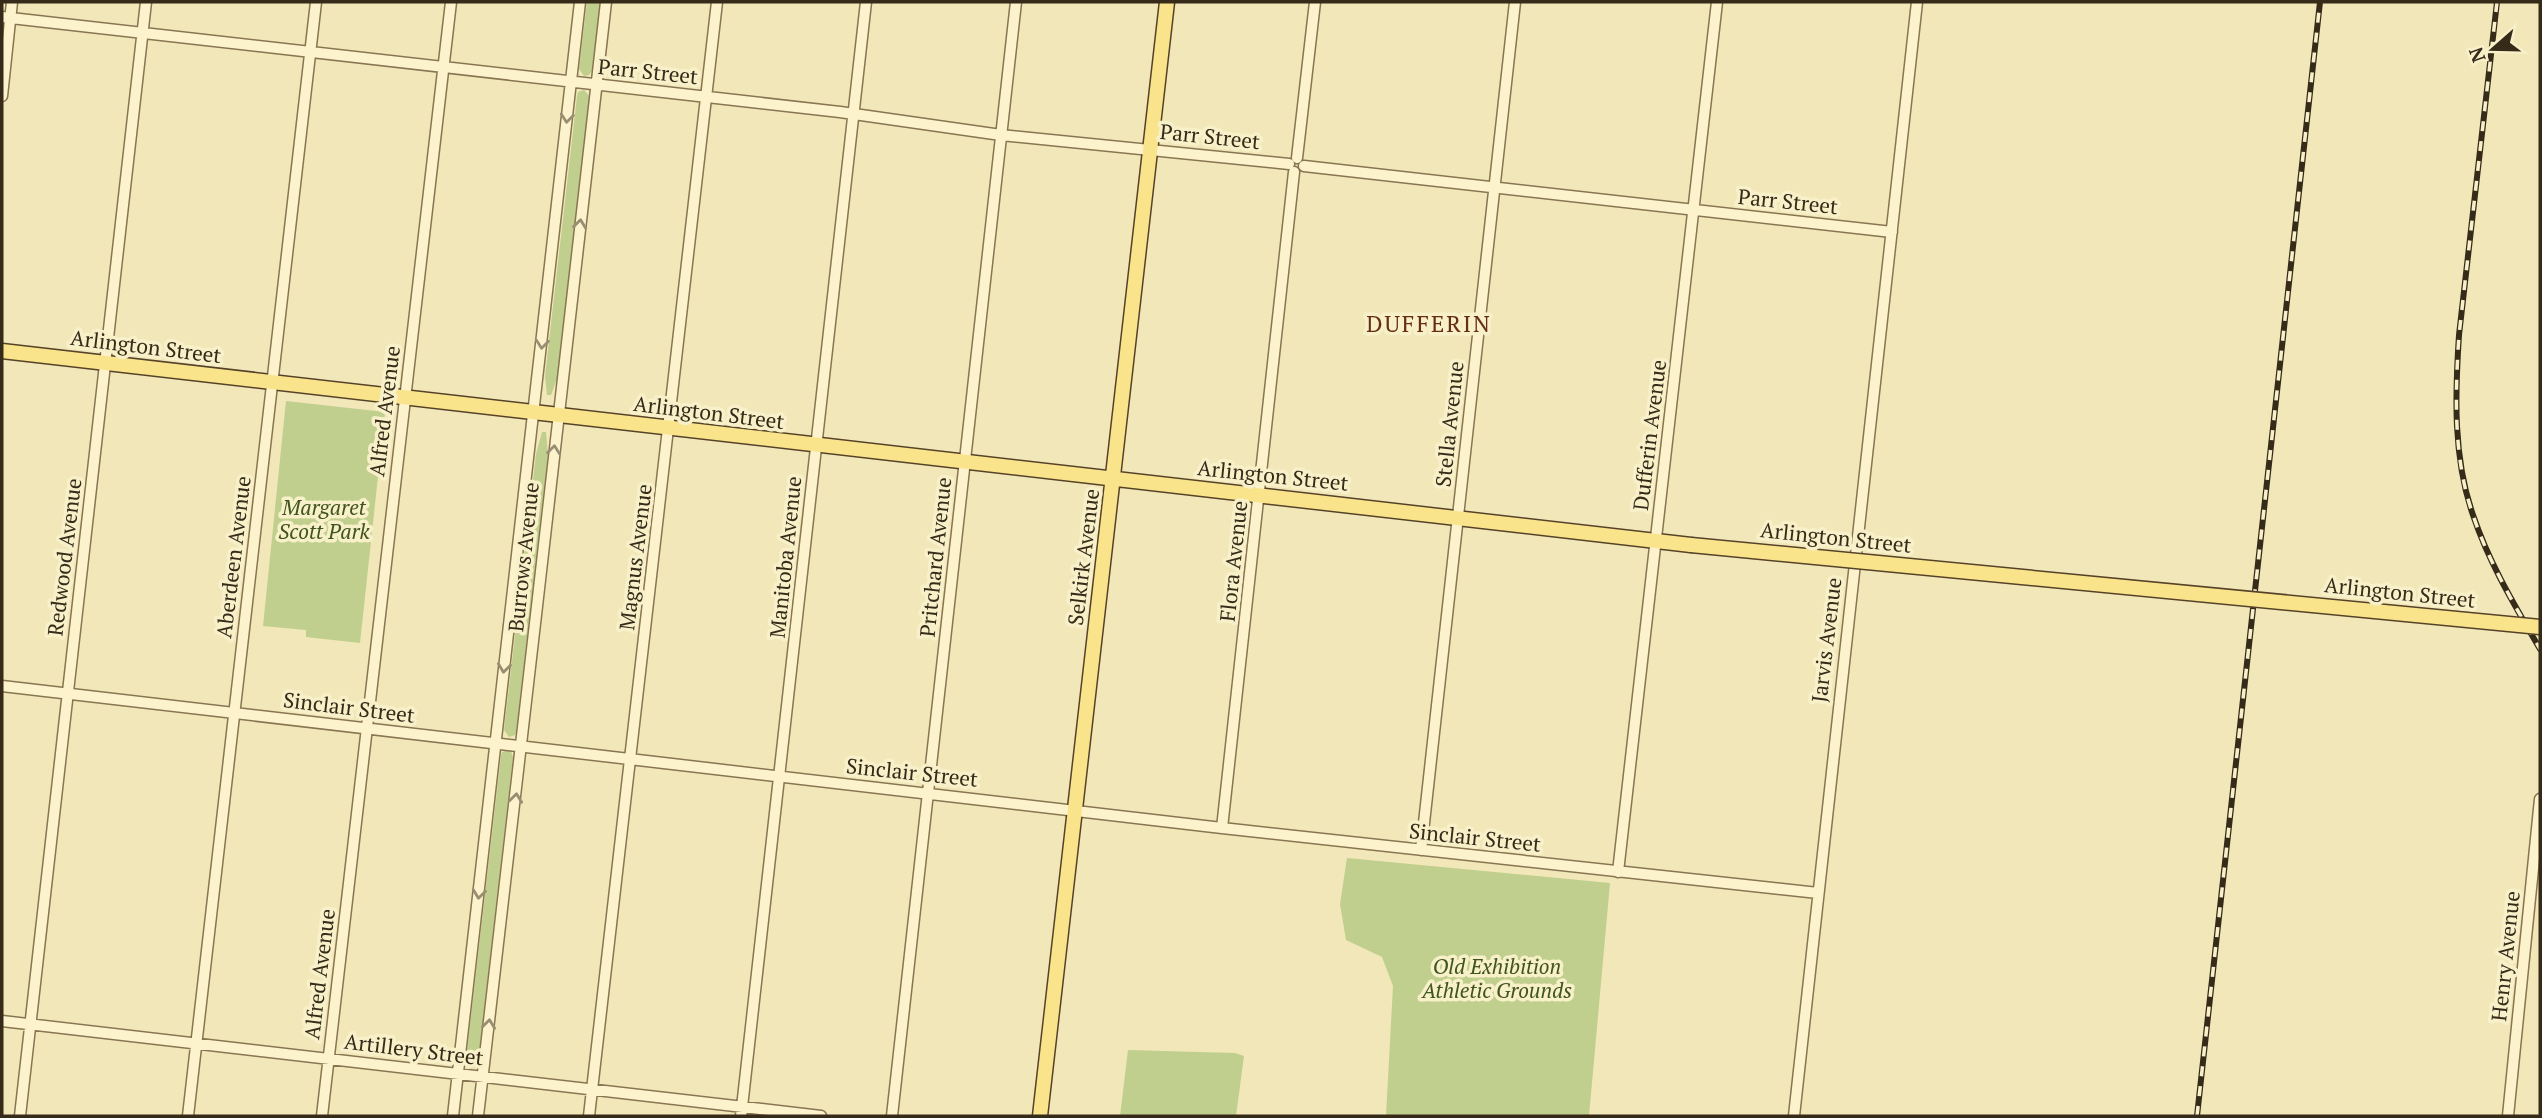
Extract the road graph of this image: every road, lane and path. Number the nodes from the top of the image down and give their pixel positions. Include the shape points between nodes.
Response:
1 (12, 2) edge
2 (146, 2) edge
3 (316, 2) edge
4 (451, 2) edge
5 (580, 2) edge
6 (606, 2) edge
7 (716, 2) edge
8 (866, 2) edge
9 (1016, 2) edge
10 (1167, 2) edge
11 (1315, 2) edge
12 (1515, 2) edge
13 (1717, 2) edge
14 (1917, 2) edge
15 (6, 18) edge
16 (142, 33) junction
17 (311, 53) junction
18 (443, 68) junction
19 (571, 81) junction
20 (596, 84) junction
21 (2, 96) edge
22 (706, 97) junction
23 (854, 114) junction
24 (1001, 135) junction
25 (1151, 149) junction
26 (1296, 165) junction
27 (1494, 187) junction
28 (1694, 210) junction
29 (1892, 232) junction
30 (2, 351) edge
31 (106, 363) junction
32 (272, 382) junction
33 (405, 398) junction
34 (534, 413) junction
35 (558, 415) junction
36 (669, 428) junction
37 (817, 445) junction
38 (964, 463) junction
39 (1113, 480) junction
40 (1260, 495) junction
41 (1458, 518) junction
42 (1656, 540) junction
43 (2540, 627) edge
44 (2, 686) edge
45 (67, 694) junction
46 (234, 713) junction
47 (367, 728) junction
48 (496, 744) junction
49 (523, 747) junction
50 (631, 759) junction
51 (779, 777) junction
52 (929, 794) junction
53 (2540, 799) edge
54 (1075, 810) junction
55 (1222, 828) junction
56 (1421, 850) junction
57 (1618, 872) junction
58 (1818, 893) junction
59 (2, 1021) edge
60 (31, 1024) junction
61 (196, 1044) junction
62 (328, 1058) junction
63 (458, 1074) junction
64 (482, 1077) junction
65 (593, 1089) junction
66 (742, 1112) edge
67 (20, 1116) edge
68 (188, 1116) edge
69 (322, 1116) edge
70 (453, 1116) edge
71 (478, 1116) edge
72 (589, 1116) edge
73 (821, 1116) edge
74 (892, 1116) edge
75 (1040, 1116) edge
76 (1794, 1116) edge
77 (2508, 1116) edge

1 - 15 street
2 - 16 street, Redwood Avenue
3 - 17 street, Aberdeen Avenue
4 - 18 street, Alfred Avenue
5 - 19 street, Burrows Avenue
6 - 20 street, Burrows Avenue
7 - 22 street, Magnus Avenue
8 - 23 street, Manitoba Avenue
9 - 24 street, Pritchard Avenue
10 - 25 main road, Selkirk Avenue
11 - 26 street, Flora Avenue
12 - 27 street, Stella Avenue
13 - 28 street, Dufferin Avenue
14 - 29 street, Jarvis Avenue
15 - 16 street, Parr Street
15 - 21 street
16 - 17 street, Parr Street
16 - 31 street, Redwood Avenue
17 - 18 street, Parr Street
17 - 32 street, Aberdeen Avenue
18 - 19 street, Parr Street
18 - 33 street, Alfred Avenue
19 - 20 street, Parr Street
19 -> 34 street, Burrows Avenue
20 - 22 street, Parr Street
35 -> 20 street, Burrows Avenue
22 - 23 street, Parr Street
22 - 36 street, Magnus Avenue
23 - 24 street, Parr Street
23 - 37 street, Manitoba Avenue
24 - 25 street, Parr Street
24 - 38 street, Pritchard Avenue
25 - 26 street, Parr Street
25 - 39 main road, Selkirk Avenue
26 - 27 street, Parr Street
26 - 40 street, Flora Avenue
27 - 28 street, Parr Street
27 - 41 street, Stella Avenue
28 - 29 street, Parr Street
28 - 42 street, Dufferin Avenue
29 - 58 street, Jarvis Avenue
30 - 31 main road, Arlington Street
31 - 32 main road, Arlington Street
31 - 45 street, Redwood Avenue
32 - 33 main road, Arlington Street
32 - 46 street, Aberdeen Avenue
33 - 34 main road, Arlington Street
33 - 47 street, Alfred Avenue
34 - 35 main road, Arlington Street
34 -> 48 street, Burrows Avenue
35 - 36 main road, Arlington Street
49 -> 35 street, Burrows Avenue
36 - 37 main road, Arlington Street
36 - 50 street, Magnus Avenue
37 - 38 main road, Arlington Street
37 - 51 street, Manitoba Avenue
38 - 39 main road, Arlington Street
38 - 52 street, Pritchard Avenue
39 - 40 main road, Arlington Street
39 - 54 main road, Selkirk Avenue
40 - 41 main road, Arlington Street
40 - 55 street, Flora Avenue
41 - 42 main road, Arlington Street
41 - 56 street, Stella Avenue
42 - 43 main road, Arlington Street, bridge
42 - 57 street, Dufferin Avenue
44 - 45 street, Sinclair Street
45 - 46 street, Sinclair Street
45 - 60 street, Redwood Avenue
46 - 47 street, Sinclair Street
46 - 61 street, Aberdeen Avenue
47 - 48 street, Sinclair Street
47 - 62 street, Alfred Avenue
48 - 49 street, Sinclair Street
48 -> 63 street, Burrows Avenue
49 - 50 street, Sinclair Street
64 -> 49 street, Burrows Avenue
50 - 51 street, Sinclair Street
50 - 65 street, Magnus Avenue
51 - 52 street, Sinclair Street
51 - 66 street, Manitoba Avenue
52 - 54 street, Sinclair Street
52 - 74 street, Pritchard Avenue
53 - 77 street, Henry Avenue
54 - 55 street, Sinclair Street
54 - 75 main road, Selkirk Avenue
55 - 56 street, Sinclair Street
56 - 57 street, Sinclair Street
57 - 58 street, Sinclair Street
58 - 76 street, Jarvis Avenue
59 - 60 street, Artillery Street
60 - 61 street, Artillery Street
60 - 67 street, Redwood Avenue
61 - 62 street, Artillery Street
61 - 68 street, Aberdeen Avenue
62 - 63 street, Artillery Street
62 - 69 street, Alfred Avenue
63 - 64 street, Artillery Street
63 - 70 street, Burrows Avenue
64 - 65 street, Artillery Street
64 - 71 street, Burrows Avenue
65 - 66 street, Artillery Street
65 - 72 street, Magnus Avenue
66 - 73 street, Artillery Street

